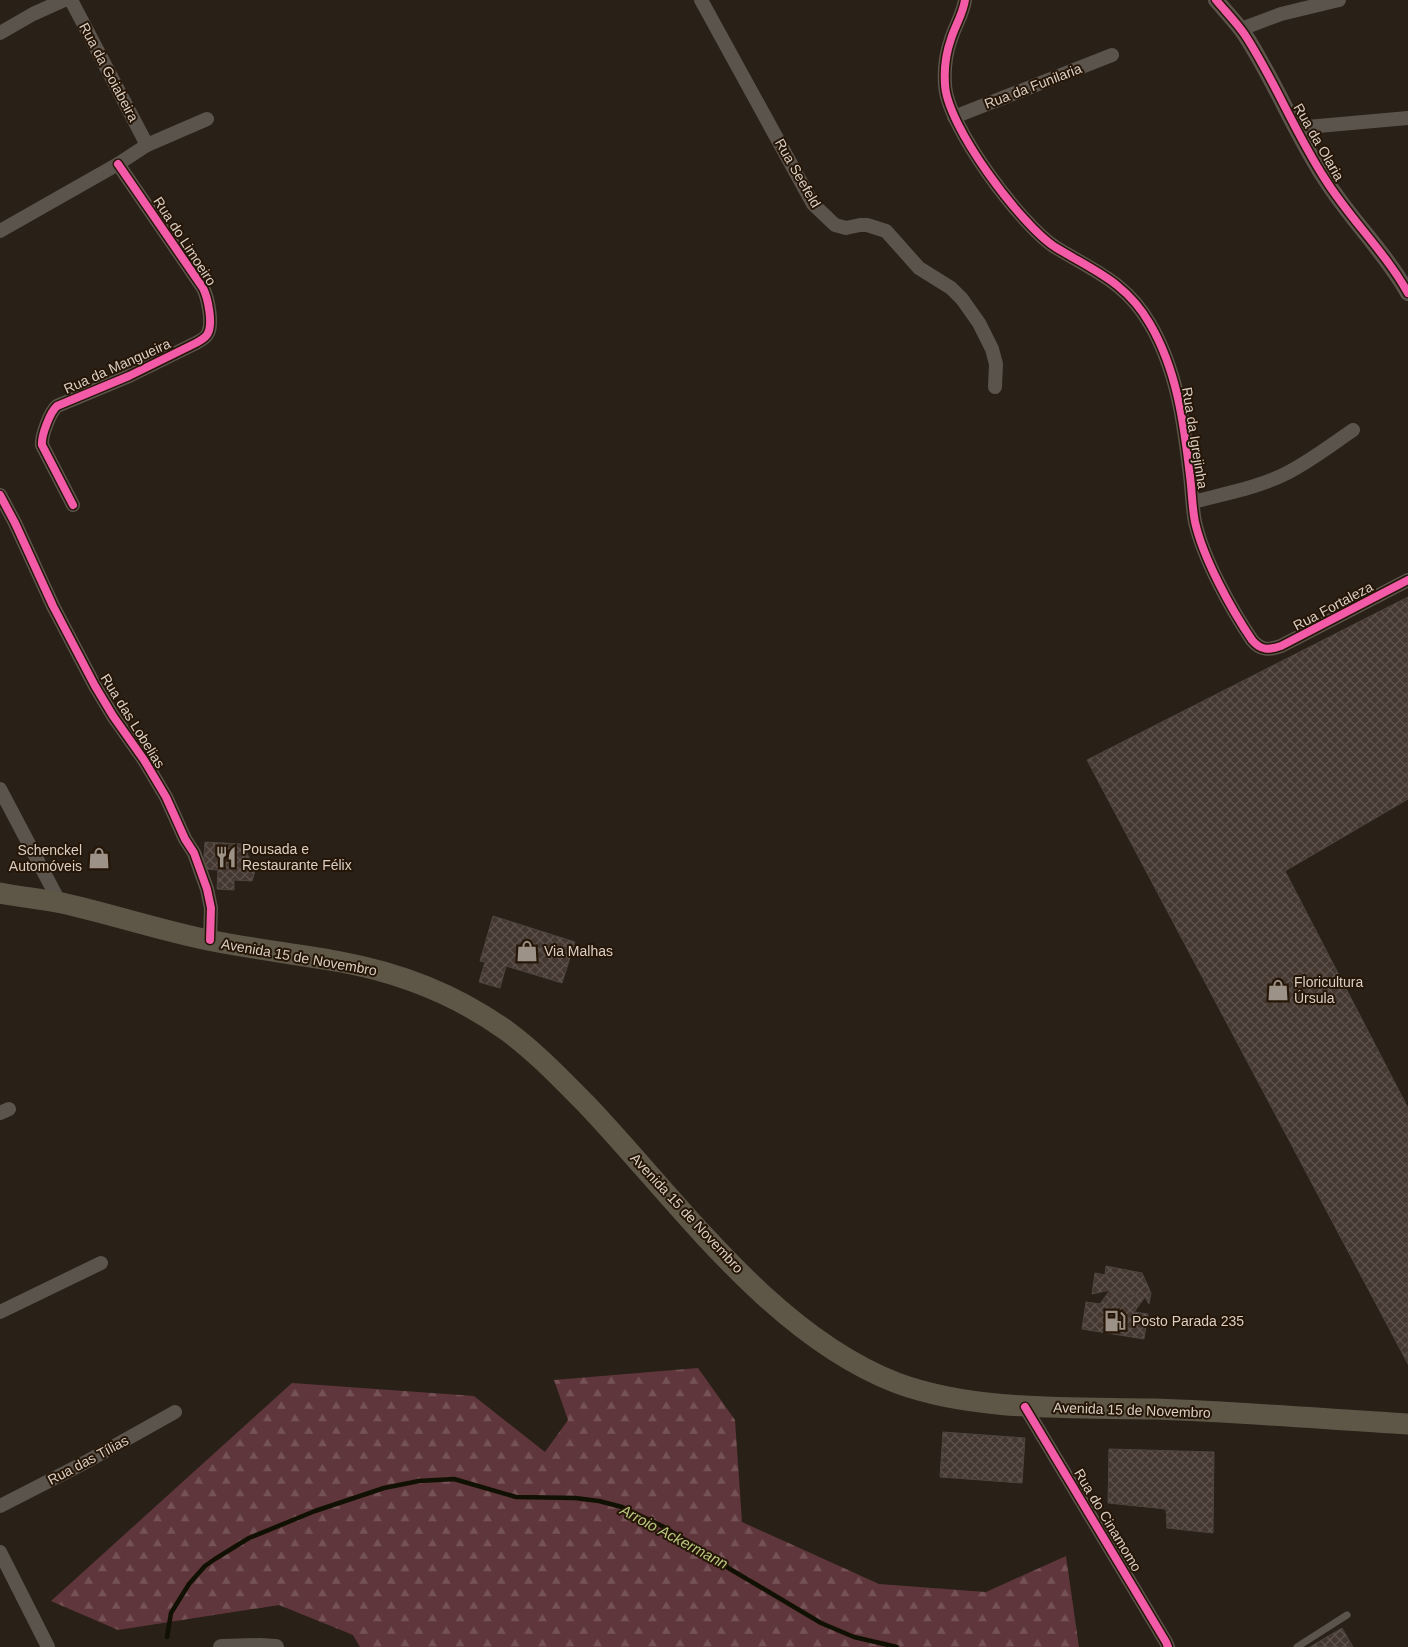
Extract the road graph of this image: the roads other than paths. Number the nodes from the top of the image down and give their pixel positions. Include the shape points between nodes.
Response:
1 (64, 0) edge
2 (71, 0) edge
3 (701, 0) edge
4 (965, 0) edge
5 (1216, 0) edge
6 (1339, 0) edge
7 (1241, 29) junction
8 (0, 33) edge
9 (1112, 55) dead end
10 (954, 117) junction
11 (1408, 118) edge
12 (207, 119) dead end
13 (1296, 128) junction
14 (147, 145) junction
15 (118, 164) junction
16 (0, 231) edge
17 (1408, 293) edge
18 (204, 338) joint
19 (995, 387) dead end
20 (1353, 430) dead end
21 (0, 495) edge
22 (1193, 502) junction
23 (73, 505) dead end
24 (1408, 580) edge
25 (1267, 649) joint
26 (0, 789) edge
27 (0, 893) edge
28 (60, 903) junction
29 (210, 940) junction
30 (101, 1263) dead end
31 (0, 1312) edge
32 (1025, 1407) junction
33 (175, 1412) dead end
34 (1408, 1424) edge
35 (0, 1506) edge
36 (0, 1552) edge
37 (1347, 1615) dead end
38 (48, 1647) edge
39 (221, 1647) edge
40 (276, 1647) edge
41 (1168, 1647) edge
42 (1297, 1647) edge

1 - 8 street
2 - 14 street, Rua da Goiabeira
3 - 19 street, Rua Seefeld via 813,204 835,226 867,225 886,232 919,268 962,299 992,349 996,364
4 - 10 street, Rua da Igrejinha via 951,40 945,76
5 - 7 street, Rua da Olaria
6 - 7 street via 1281,14
7 - 13 street, Rua da Olaria
9 - 10 street, Rua da Funilaria
10 - 22 street, Rua da Igrejinha via 983,164 1032,228 1053,245 1119,285 1138,304 1150,323 1163,347 1179,402
11 - 13 street
12 - 14 street
13 - 17 street, Rua da Olaria via 1325,180 1393,268
14 - 15 street
15 - 16 street
15 - 18 street, Rua do Limoeiro via 203,288 210,317 209,331
18 - 23 street, Rua da Mangueira via 53,410 42,443
20 - 22 street via 1284,475
21 - 29 street, Rua das Lobelias via 95,686 166,797 194,853 208,889
22 - 25 street, Rua da Igrejinha via 1199,535 1225,595 1252,640 1260,648
24 - 25 street, Rua Fortaleza via 1291,642
26 - 28 street
27 - 28 main road, Avenida 15 de Novembro
28 - 29 main road, Avenida 15 de Novembro
29 - 32 main road, Avenida 15 de Novembro via 383,972 428,986 466,1004 508,1032 546,1064 760,1292 821,1341 861,1366 926,1393
30 - 31 street
32 - 34 main road, Avenida 15 de Novembro via 1161,1410
32 - 41 street, Rua do Cinamomo
33 - 35 street, Rua das Tílias
36 - 38 street
37 - 42 lane
39 - 40 street

